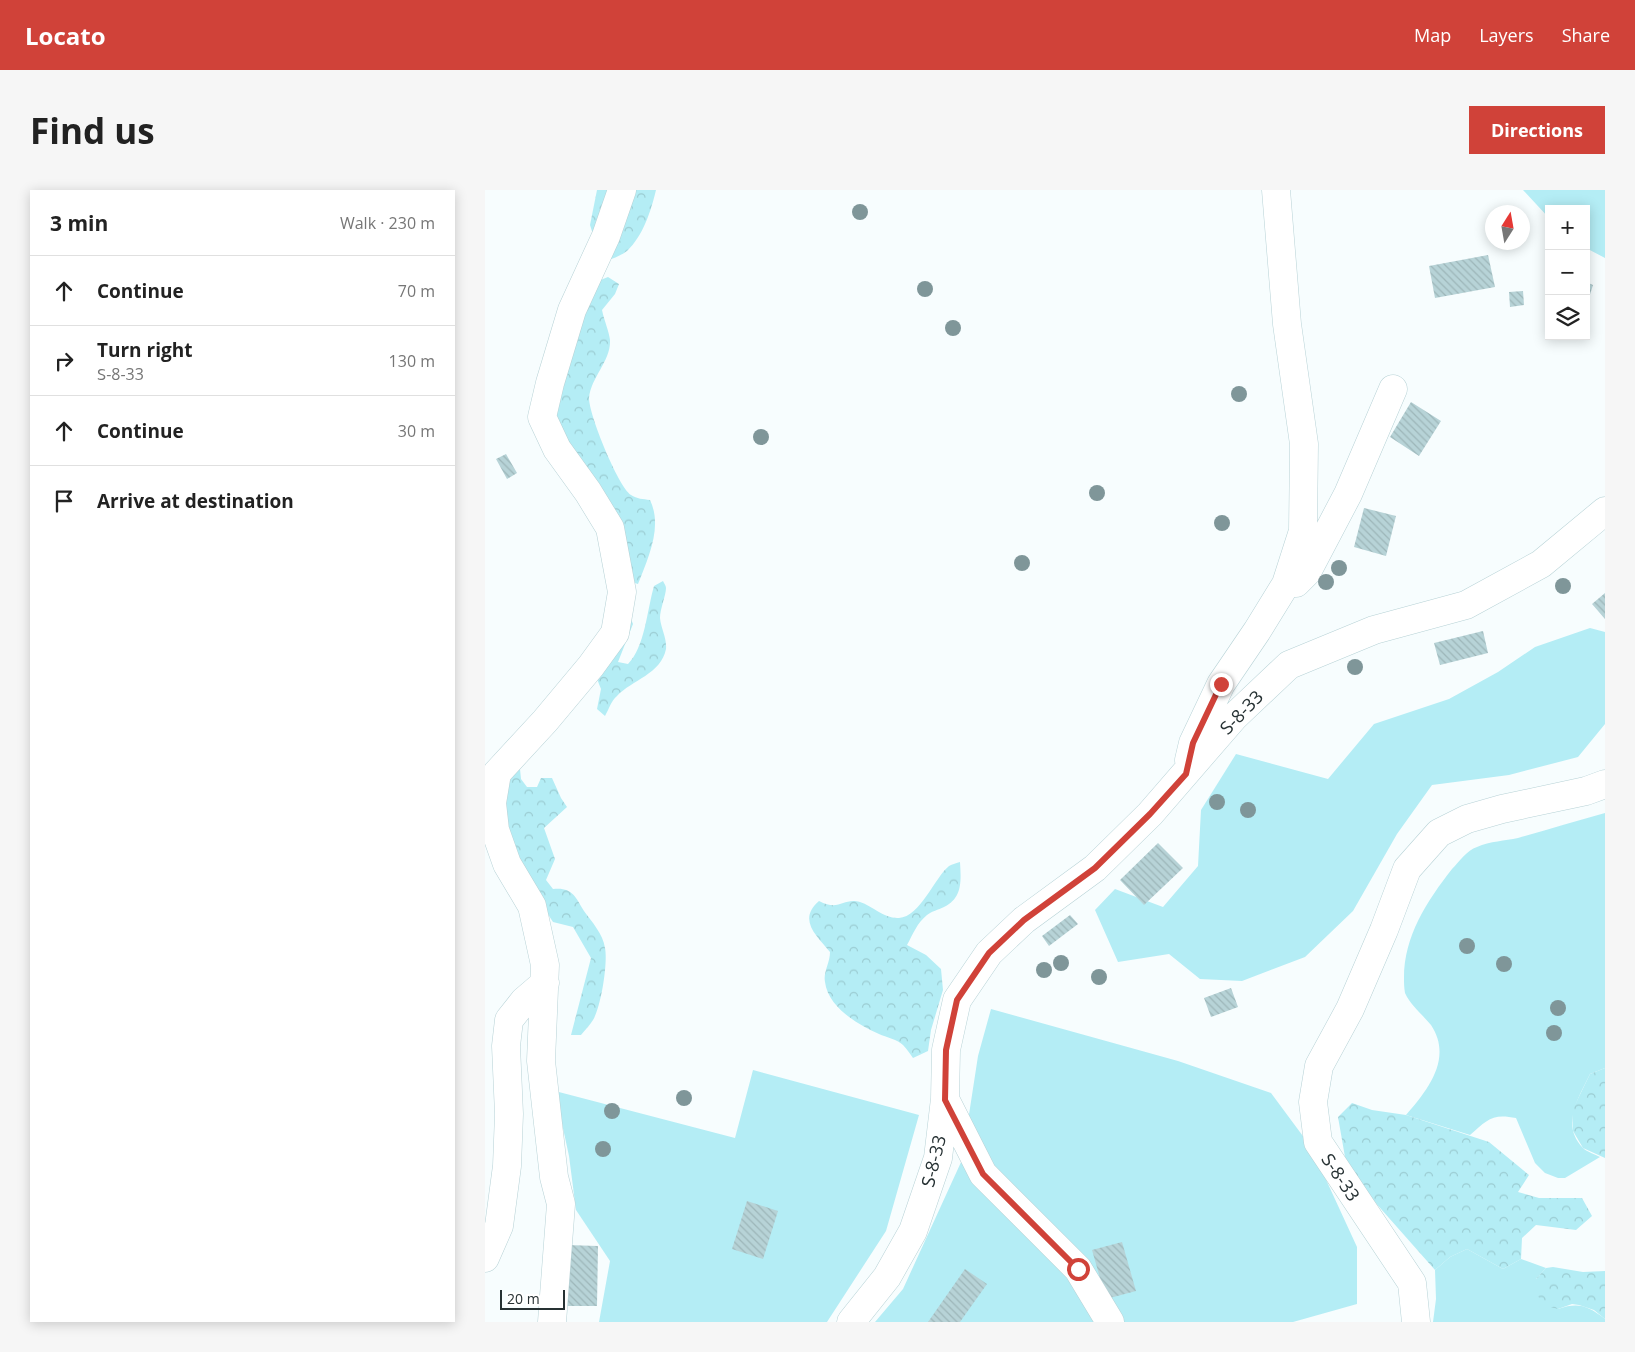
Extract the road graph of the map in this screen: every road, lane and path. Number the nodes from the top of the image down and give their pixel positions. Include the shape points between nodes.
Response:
1 (622, 190) edge
2 (1276, 190) edge
3 (1393, 389) dead end
4 (1605, 511) edge
5 (1271, 609) junction
6 (1186, 774) junction
7 (1605, 784) edge
8 (545, 984) junction
9 (945, 1100) junction
10 (485, 1258) edge
11 (552, 1322) edge
12 (851, 1322) edge
13 (1110, 1322) edge
14 (1416, 1322) edge

1 - 8 street via 606,236 573,310 541,418 557,449 609,528 622,592 615,633 545,721 497,773 492,802 495,830 507,864 532,906 545,965
2 - 5 street via 1287,324 1304,444 1305,494 1303,531 1286,584
3 - 5 street via 1348,494 1307,572
4 - 6 street, Տ-8-33 / Տ-8-33 via 1541,564 1467,605 1374,630 1289,665 1233,717
5 - 6 street via 1221,684 1193,743
6 - 9 street, Տ-8-33 / Տ-8-33 via 1095,868 1024,920 989,953 957,1000 946,1050
7 - 14 street, Տ-8-33 / Տ-8-33 via 1493,811 1467,819 1439,834 1407,869 1351,1009 1319,1066 1313,1102 1318,1142 1412,1283
8 - 10 street via 524,1001 509,1020 506,1175 499,1226
8 - 11 street via 541,1060 554,1177 561,1204
9 - 12 street, Տ-8-33 / Տ-8-33 via 938,1158 913,1232 887,1277
9 - 13 street via 983,1174 1078,1269

